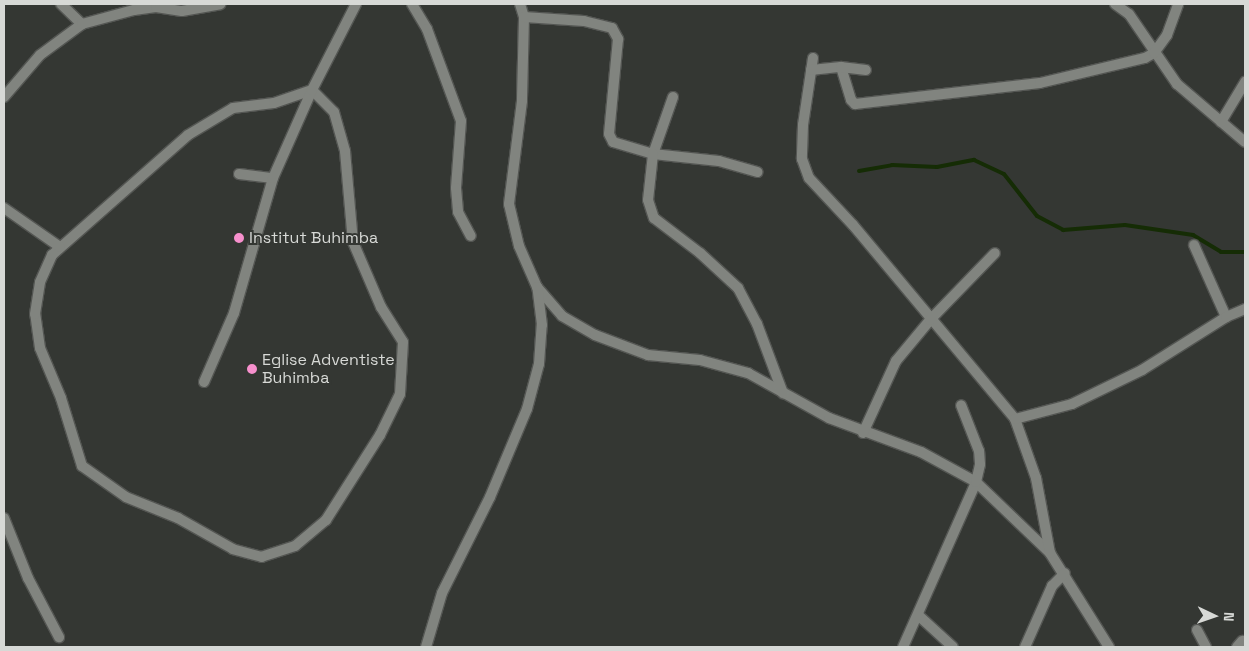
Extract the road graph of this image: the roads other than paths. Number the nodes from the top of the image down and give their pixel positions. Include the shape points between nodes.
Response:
1 (61, 4) edge
2 (220, 4) edge
3 (356, 4) edge
4 (412, 4) edge
5 (520, 4) edge
6 (1115, 4) edge
7 (1178, 4) edge
8 (132, 7) edge
9 (524, 17) junction
10 (82, 24) junction
11 (1154, 52) junction
12 (813, 58) dead end
13 (841, 68) junction
14 (812, 70) junction
15 (866, 70) dead end
16 (1245, 82) edge
17 (312, 90) junction
18 (4, 97) edge
19 (673, 97) dead end
20 (1221, 122) junction
21 (1245, 142) edge
22 (653, 154) junction
23 (757, 172) dead end
24 (239, 174) dead end
25 (273, 178) junction
26 (4, 208) edge
27 (471, 236) dead end
28 (1194, 245) dead end
29 (60, 247) junction
30 (995, 253) dead end
31 (537, 287) junction
32 (1245, 309) edge
33 (1226, 318) junction
34 (930, 320) junction
35 (204, 382) dead end
36 (783, 393) junction
37 (961, 405) dead end
38 (1015, 419) junction
39 (864, 433) junction
40 (976, 482) junction
41 (4, 518) edge
42 (1050, 553) junction
43 (1064, 573) junction
44 (918, 615) junction
45 (1197, 630) dead end
46 (59, 637) dead end
47 (426, 647) edge
48 (903, 647) edge
49 (953, 647) edge
50 (1025, 647) edge
51 (1109, 647) edge
52 (1206, 647) edge

1 - 10 street
2 - 8 street via 182,11
3 - 17 street
4 - 27 street via 427,29 461,121 456,188 458,212
5 - 9 street
6 - 11 street via 1129,14
7 - 11 street via 1167,35
8 - 10 street
9 - 22 street via 584,21 612,28 618,39 618,55 609,134 613,142
9 - 31 street via 522,101 509,204 519,246
10 - 18 street via 40,55
11 - 13 street via 1145,58 1040,83 855,104
11 - 20 street via 1177,84
12 - 14 street
13 - 14 street
13 - 15 street
14 - 34 street via 802,158 809,178 853,224
16 - 20 street
17 - 25 street
17 - 29 street via 274,103 233,108 188,135
17 - 29 street via 334,112 345,151 353,242 381,307 403,342 400,394 380,435 326,520 295,546 262,558 233,549 178,518 126,497 82,466 61,398 40,348 35,314 40,282 52,255
19 - 22 street
20 - 21 street
22 - 23 street via 719,162
22 - 36 street via 648,200 654,218 700,253 738,288 757,324
24 - 25 street
25 - 35 street via 234,313
26 - 29 street
28 - 33 street
30 - 34 street
31 - 36 street via 562,316 595,335 648,355 700,360 748,374
31 - 47 street via 542,325 539,364 527,409 490,497 442,593
32 - 33 street
33 - 38 street via 1142,370 1072,404
34 - 38 street
34 - 39 street via 896,361
36 - 39 street
37 - 40 street via 979,451
38 - 42 street via 1036,478
39 - 40 street via 921,452
40 - 42 street
40 - 44 street
41 - 46 street via 28,578
42 - 43 street
43 - 50 street via 1052,586
43 - 51 street via 1089,620
44 - 48 street
44 - 49 street
45 - 52 street

